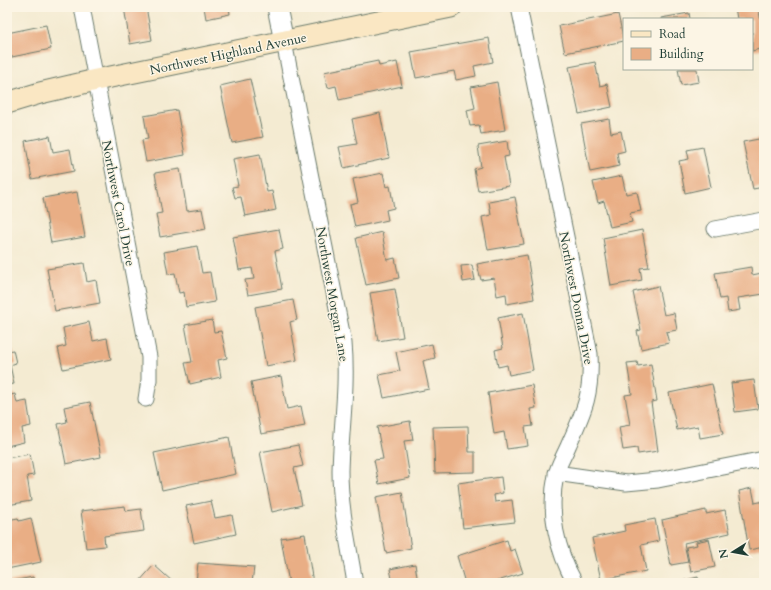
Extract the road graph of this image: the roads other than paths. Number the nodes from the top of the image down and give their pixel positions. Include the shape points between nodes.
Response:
1 (82, 7) edge
2 (277, 7) edge
3 (451, 7) edge
4 (519, 7) edge
5 (284, 42) junction
6 (96, 80) junction
7 (7, 103) edge
8 (764, 220) edge
9 (715, 230) dead end
10 (146, 399) dead end
11 (764, 459) edge
12 (556, 474) junction
13 (355, 583) edge
14 (575, 583) edge

1 - 6 street, Northwest Carol Drive
2 - 5 street, Northwest Morgan Lane
3 - 5 main road, Northwest Highland Avenue
4 - 12 street, Northwest Donna Drive via 590,354 592,380 586,408
5 - 6 main road, Northwest Highland Avenue
5 - 13 street, Northwest Morgan Lane via 344,342 346,391 340,471
6 - 7 main road, Northwest Highland Avenue
6 - 10 street, Northwest Carol Drive via 149,356
8 - 9 street
11 - 12 street via 658,480 626,483
12 - 14 street, Northwest Donna Drive via 552,498 554,526 560,550

